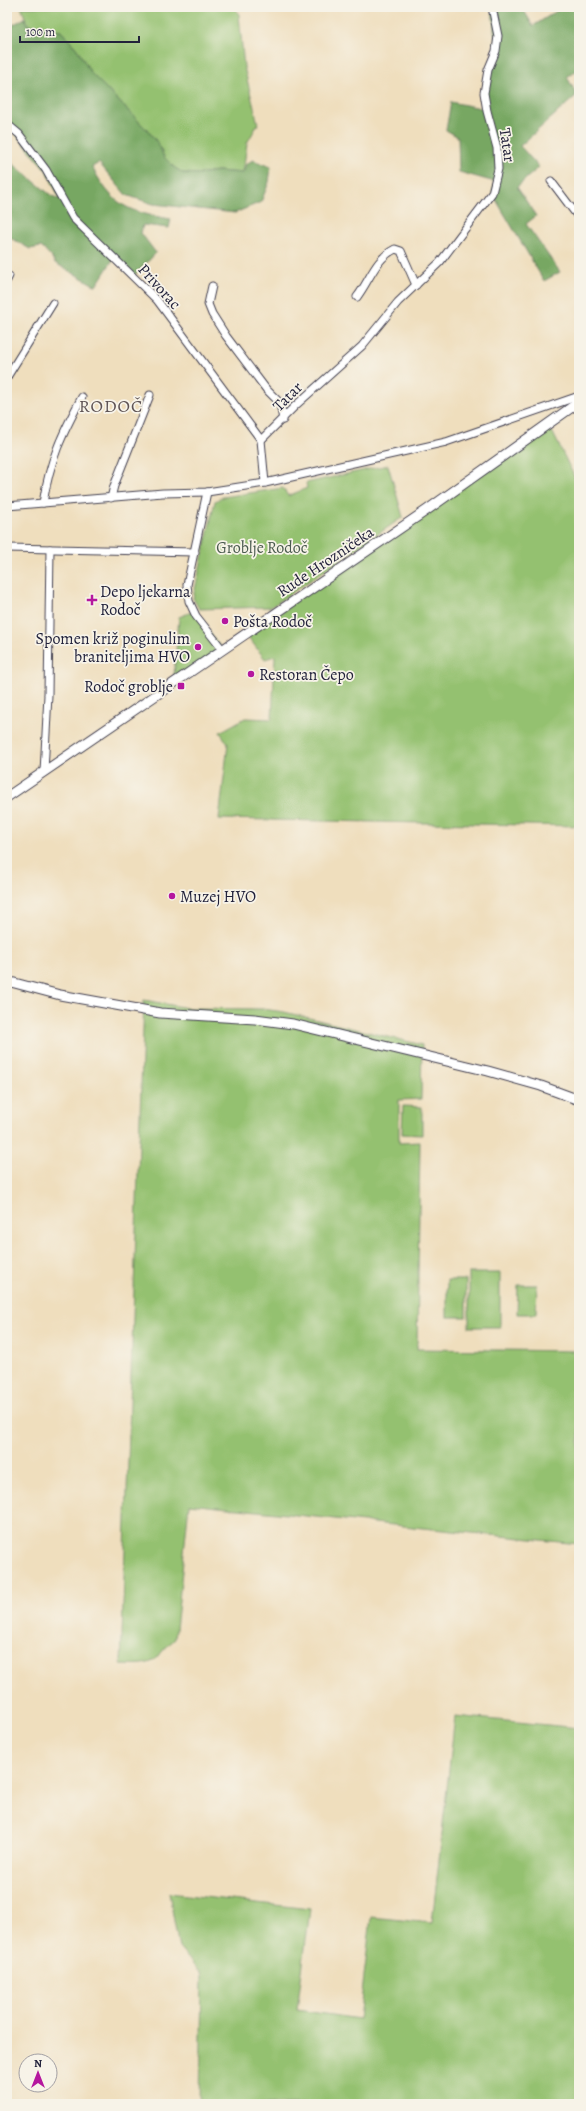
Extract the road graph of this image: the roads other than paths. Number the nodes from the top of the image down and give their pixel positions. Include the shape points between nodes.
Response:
1 (492, 7) edge
2 (7, 124) edge
3 (551, 181) dead end
4 (579, 218) edge
5 (212, 286) dead end
6 (416, 286) junction
7 (357, 297) dead end
8 (53, 303) dead end
9 (9, 369) edge
10 (7, 377) edge
11 (150, 395) dead end
12 (579, 396) edge
13 (82, 397) dead end
14 (579, 402) edge
15 (283, 420) junction
16 (261, 440) junction
17 (265, 483) junction
18 (208, 492) junction
19 (111, 498) junction
20 (43, 503) junction
21 (7, 506) edge
22 (7, 548) edge
23 (50, 549) junction
24 (195, 552) junction
25 (222, 649) junction
26 (44, 772) junction
27 (7, 797) edge
28 (7, 981) edge
29 (579, 1100) edge

1 - 6 street, Tatar via 498,36 484,93 497,148 498,169 492,193 440,262
2 - 16 street, Privorac via 19,134 46,170 73,218 158,300
3 - 4 street
5 - 15 street via 208,304 212,314 266,389 280,403
6 - 7 street via 404,256 396,249 383,258 373,270 366,286
6 - 15 street, Tatar via 398,302 362,346 295,406
8 - 9 street
9 - 10 street
11 - 19 street
12 - 17 street via 446,442
13 - 20 street via 60,437 48,474
14 - 25 street, Rude Hrozničeka via 427,510
15 - 16 street, Tatar
16 - 17 street
17 - 18 street
18 - 19 street
18 - 24 street
19 - 20 street
20 - 21 street
22 - 23 street
23 - 24 street
23 - 26 street
24 - 25 street via 187,585 189,602 196,616
25 - 26 street, Rude Hrozničeka
26 - 27 street, Rude Hrozničeka
28 - 29 street via 60,995 160,1013 292,1024 488,1071

